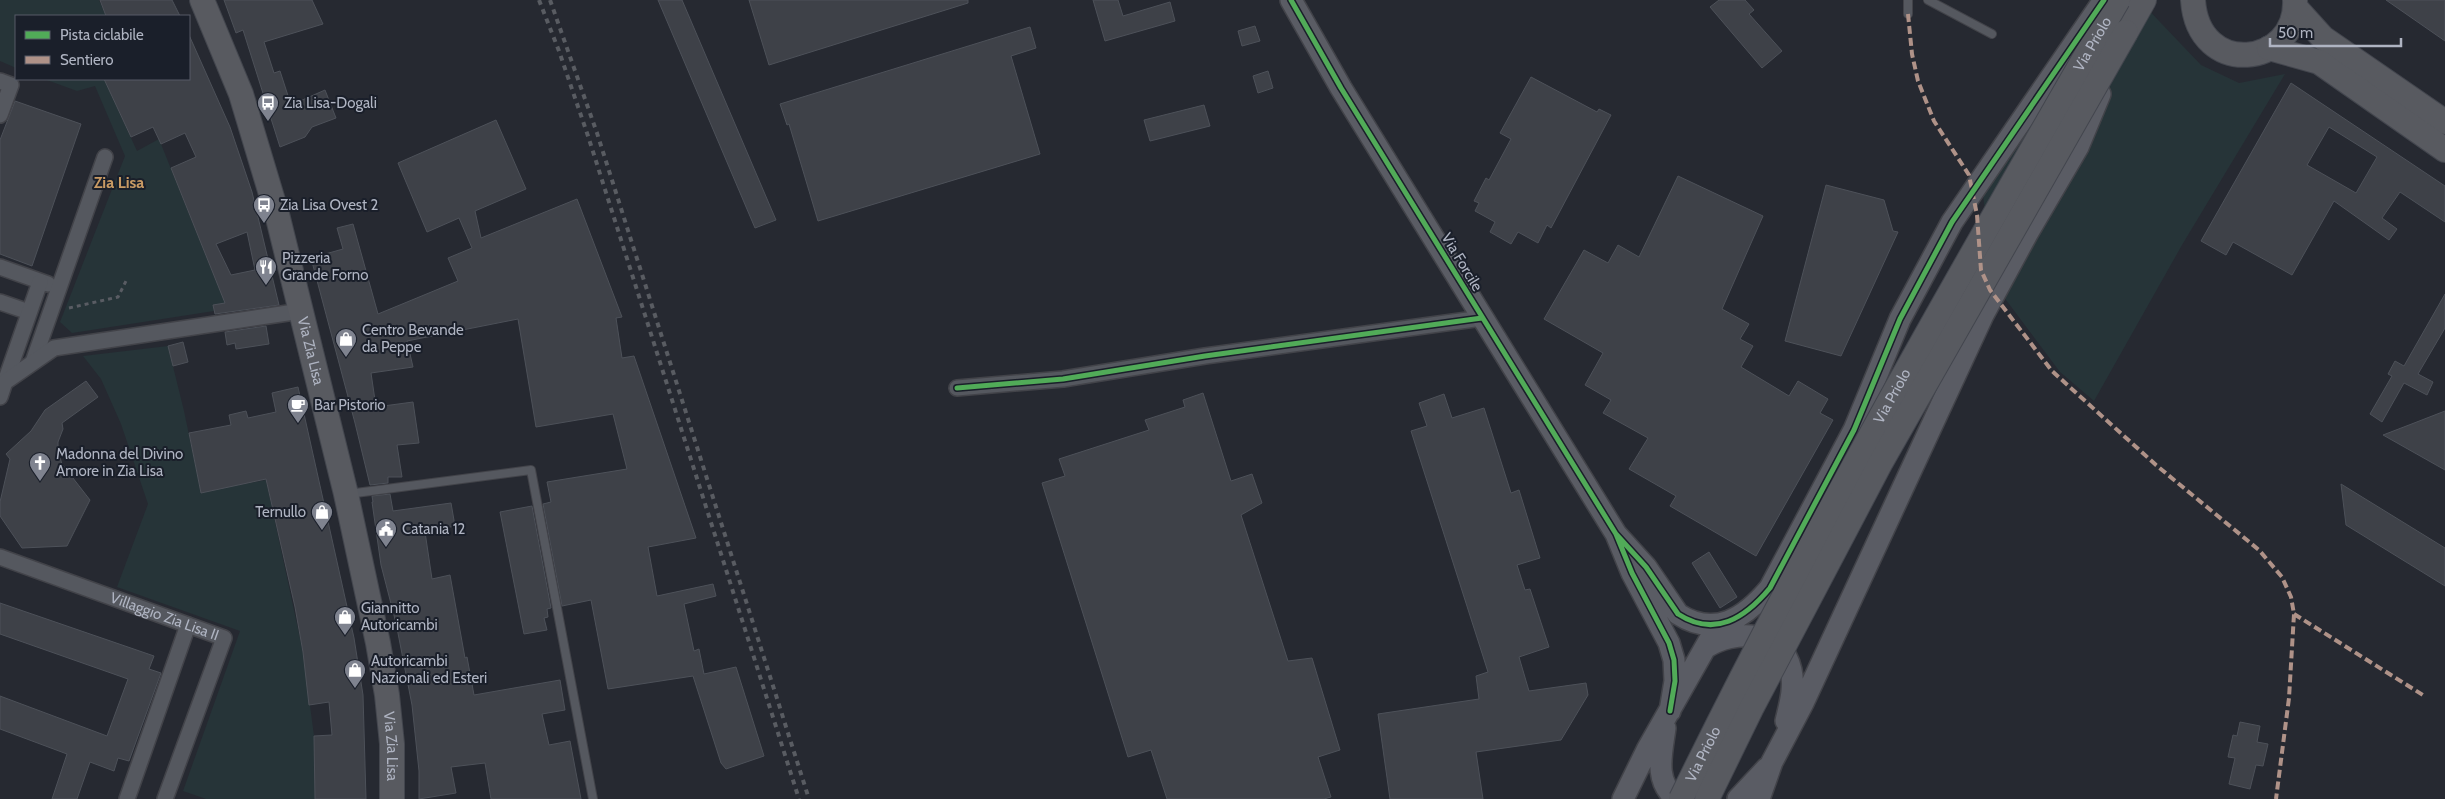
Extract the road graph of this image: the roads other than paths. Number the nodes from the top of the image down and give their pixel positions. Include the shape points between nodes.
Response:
1 (202, 0) edge
2 (1291, 0) edge
3 (1908, 0) edge
4 (1928, 0) edge
5 (2104, 0) edge
6 (2118, 0) edge
7 (2144, 0) edge
8 (2193, 0) edge
9 (2295, 4) edge
10 (1908, 14) dead end
11 (2126, 32) junction
12 (1992, 34) dead end
13 (2269, 48) junction
14 (0, 81) edge
15 (0, 115) edge
16 (2445, 122) edge
17 (2445, 150) edge
18 (105, 157) dead end
19 (0, 267) edge
20 (40, 282) junction
21 (59, 288) junction
22 (0, 302) edge
23 (301, 311) junction
24 (29, 312) junction
25 (1482, 318) junction
26 (33, 362) junction
27 (5, 382) junction
28 (957, 388) dead end
29 (0, 397) edge
30 (346, 494) junction
31 (1616, 534) junction
32 (0, 557) edge
33 (188, 625) junction
34 (1714, 637) junction
35 (1668, 714) junction
36 (1776, 755) junction
37 (128, 799) edge
38 (165, 799) edge
39 (392, 799) edge
40 (594, 799) edge
41 (1623, 799) edge
42 (1679, 799) edge
43 (1707, 799) edge
44 (1738, 799) edge
45 (1759, 799) edge

1 - 23 main road, Via Zia Lisa via 241,94 278,214
2 - 25 street, Via Forcile
3 - 10 lane
4 - 12 lane
5 - 34 street via 1979,180 1921,278 1854,430 1770,588 1749,610
6 - 42 main road, Via Priolo, bridge via 1846,477
7 - 11 main road, Via Priolo
8 - 13 main road via 2194,16 2202,34 2215,47 2232,54 2251,55
9 - 13 main road via 2291,23 2282,38
9 - 16 main road via 2323,38
11 - 36 street, bridge via 2078,147 1983,315 1869,564
11 - 43 main road, Via Priolo, bridge via 1880,462
13 - 17 main road via 2319,62
14 - 15 street via 11,85
18 - 21 street
19 - 20 street
20 - 21 street
20 - 24 street
21 - 26 street
22 - 24 street
23 - 26 street via 54,348
23 - 30 main road, Via Zia Lisa
24 - 27 street
25 - 28 street via 1205,356 1063,380
25 - 31 street, Via Forcile
26 - 27 street
27 - 29 street
30 - 39 main road, Via Zia Lisa via 387,695 392,744
30 - 40 lane via 531,470
31 - 34 street via 1646,567 1678,614
31 - 35 street via 1632,573 1669,643 1674,660 1675,681
32 - 33 street, Villaggio Zia Lisa II
33 - 37 street
33 - 38 street, Villaggio Zia Lisa II via 224,638
34 - 35 street
34 - 36 street via 1756,636 1772,642 1784,654 1791,670 1792,693
35 - 41 street
35 - 42 street via 1660,766 1667,789
36 - 44 street
36 - 45 street

